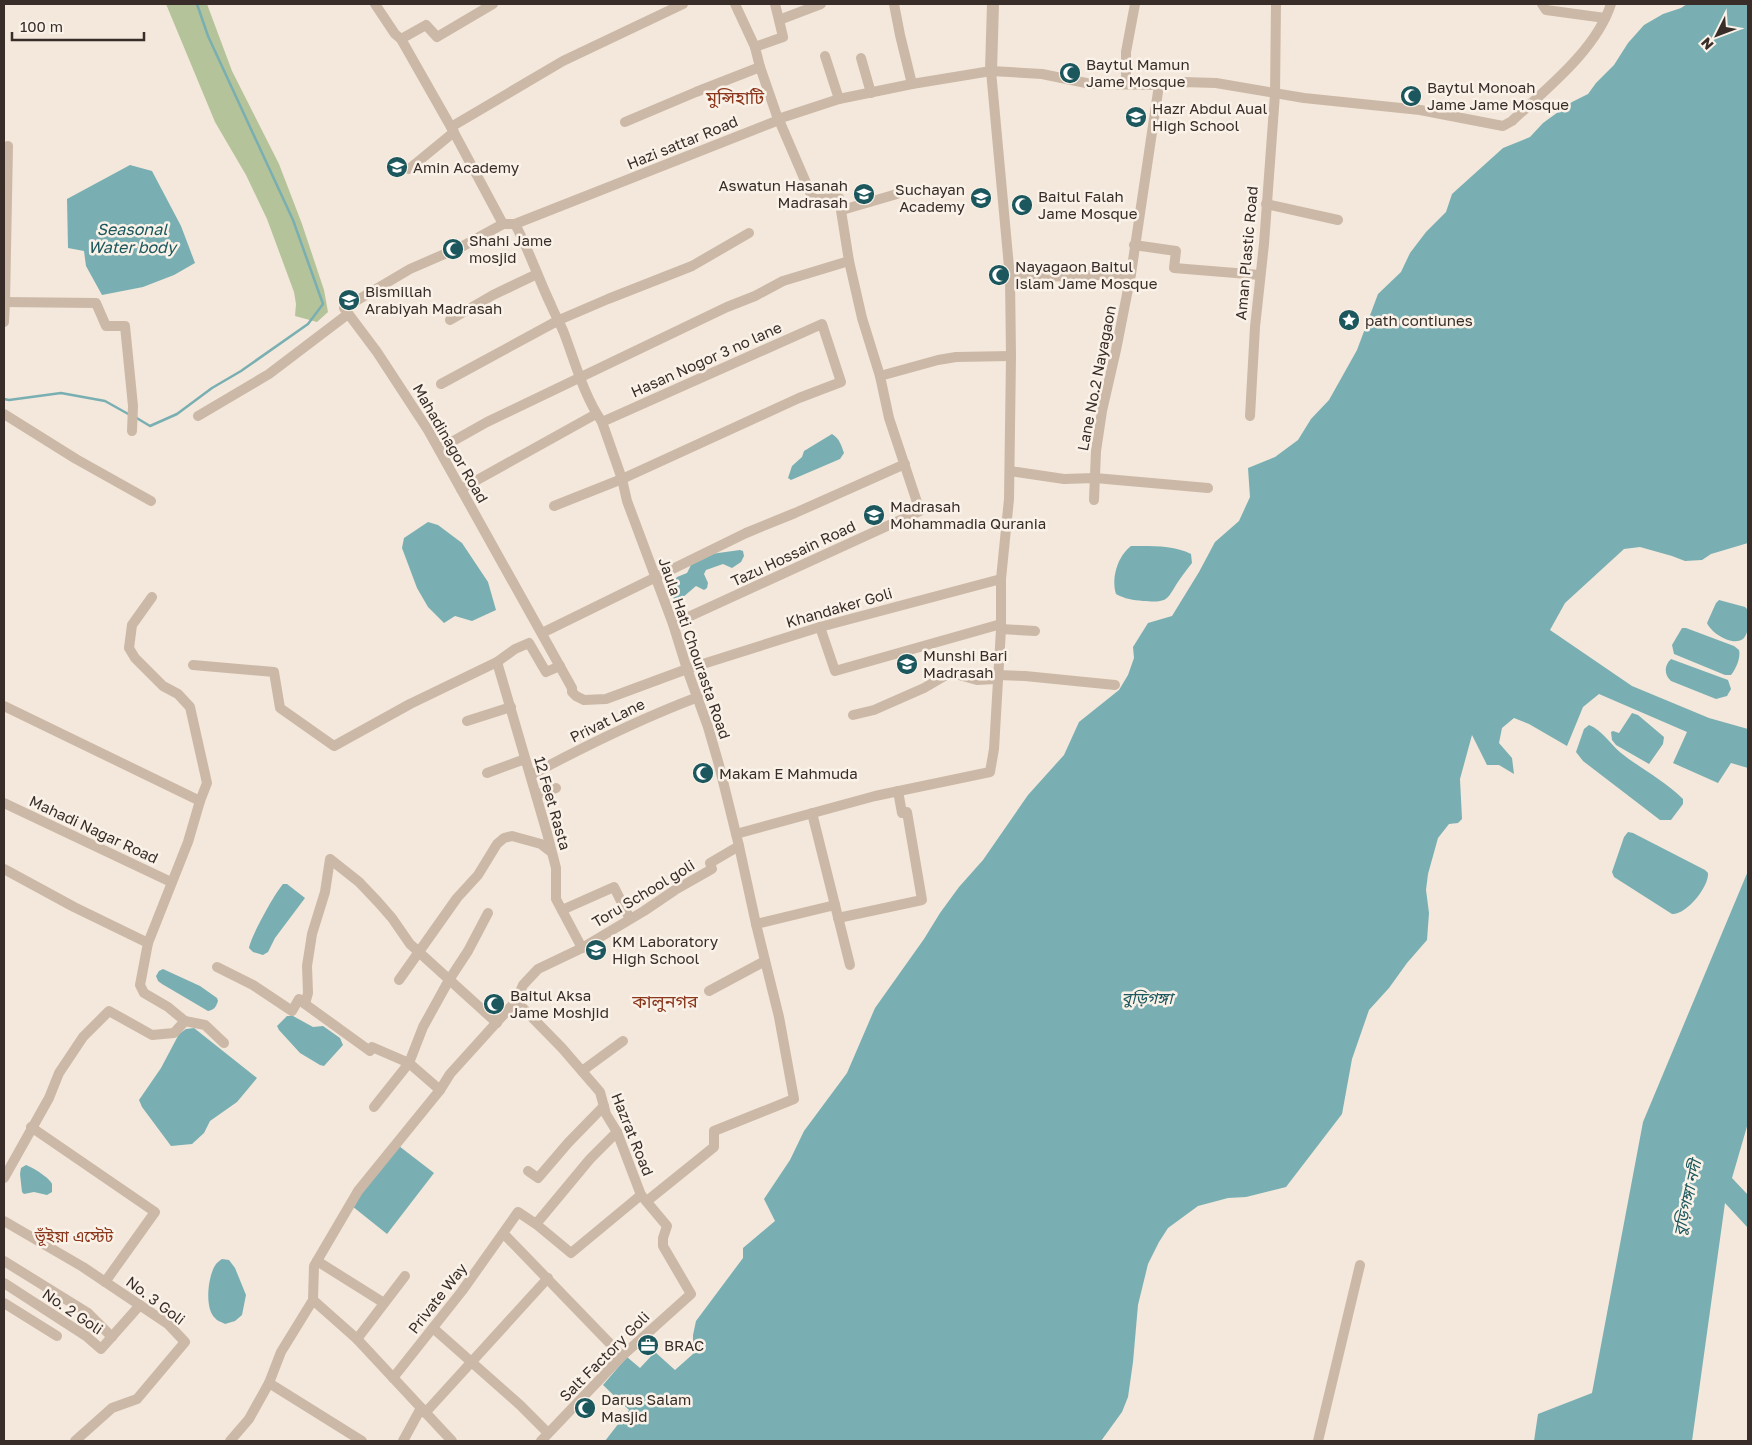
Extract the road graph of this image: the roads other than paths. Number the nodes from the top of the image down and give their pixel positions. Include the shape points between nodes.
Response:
1 (375, 4) edge
2 (493, 4) edge
3 (683, 4) edge
4 (735, 4) edge
5 (775, 4) edge
6 (822, 4) edge
7 (894, 4) edge
8 (993, 4) edge
9 (1134, 4) edge
10 (1276, 4) edge
11 (1542, 4) edge
12 (1611, 4) edge
13 (1605, 18) junction
14 (778, 20) junction
15 (401, 39) junction
16 (755, 47) junction
17 (825, 56) dead end
18 (861, 58) dead end
19 (760, 67) junction
20 (991, 71) junction
21 (912, 84) junction
22 (1126, 84) junction
23 (1159, 85) junction
24 (871, 93) junction
25 (1275, 94) junction
26 (839, 99) junction
27 (778, 119) junction
28 (625, 122) dead end
29 (452, 129) junction
30 (8, 146) dead end
31 (409, 169) dead end
32 (897, 194) dead end
33 (1266, 204) junction
34 (842, 210) junction
35 (1338, 220) dead end
36 (503, 224) junction
37 (515, 224) junction
38 (750, 234) dead end
39 (1134, 245) junction
40 (849, 261) junction
41 (537, 274) junction
42 (1131, 274) junction
43 (1260, 274) junction
44 (1010, 278) junction
45 (5, 302) edge
46 (346, 311) junction
47 (450, 320) dead end
48 (559, 320) junction
49 (4, 322) edge
50 (1011, 356) junction
51 (880, 376) junction
52 (581, 377) junction
53 (441, 384) dead end
54 (4, 414) edge
55 (198, 416) dead end
56 (1250, 416) dead end
57 (599, 418) junction
58 (132, 427) dead end
59 (439, 450) junction
60 (905, 464) junction
61 (1010, 471) junction
62 (1095, 478) junction
63 (622, 479) junction
64 (1208, 488) dead end
65 (461, 489) junction
66 (1094, 500) dead end
67 (151, 501) dead end
68 (554, 506) dead end
69 (655, 577) junction
70 (1001, 579) junction
71 (152, 596) dead end
72 (673, 624) junction
73 (820, 627) junction
74 (1001, 627) junction
75 (1035, 632) dead end
76 (542, 633) junction
77 (497, 662) junction
78 (193, 665) dead end
79 (560, 666) junction
80 (687, 669) junction
81 (998, 675) junction
82 (1115, 685) dead end
83 (572, 688) joint
84 (698, 697) junction
85 (4, 706) edge
86 (511, 707) junction
87 (853, 715) dead end
88 (467, 721) dead end
89 (525, 759) junction
90 (487, 773) dead end
91 (531, 775) junction
92 (556, 788) dead end
93 (898, 791) junction
94 (536, 796) junction
95 (200, 800) junction
96 (4, 803) edge
97 (812, 813) junction
98 (736, 834) junction
99 (739, 846) junction
100 (550, 851) junction
101 (4, 869) edge
102 (171, 882) junction
103 (835, 905) junction
104 (562, 910) junction
105 (488, 913) dead end
106 (838, 918) junction
107 (630, 919) junction
108 (756, 924) junction
109 (148, 943) junction
110 (582, 948) junction
111 (418, 952) junction
112 (765, 961) junction
113 (850, 965) dead end
114 (218, 967) dead end
115 (399, 980) dead end
116 (449, 980) junction
117 (709, 991) dead end
118 (516, 1001) junction
119 (305, 1004) junction
120 (185, 1021) junction
121 (497, 1022) junction
122 (623, 1041) dead end
123 (224, 1043) dead end
124 (409, 1063) junction
125 (582, 1071) junction
126 (440, 1090) junction
127 (604, 1106) junction
128 (374, 1107) dead end
129 (32, 1127) junction
130 (617, 1132) junction
131 (528, 1171) dead end
132 (4, 1178) edge
133 (644, 1198) junction
134 (4, 1220) edge
135 (536, 1224) junction
136 (504, 1234) junction
137 (4, 1261) edge
138 (317, 1261) junction
139 (1360, 1265) dead end
140 (405, 1276) dead end
141 (548, 1278) junction
142 (105, 1282) junction
143 (4, 1283) edge
144 (691, 1294) joint
145 (313, 1300) junction
146 (4, 1303) edge
147 (384, 1303) junction
148 (140, 1305) junction
149 (433, 1328) junction
150 (57, 1336) dead end
151 (112, 1337) junction
152 (357, 1339) junction
153 (622, 1356) junction
154 (473, 1362) junction
155 (394, 1378) junction
156 (269, 1383) junction
157 (423, 1410) junction
158 (545, 1437) edge
159 (75, 1441) edge
160 (230, 1441) edge
161 (362, 1441) edge
162 (403, 1441) edge
163 (452, 1441) edge
164 (1318, 1441) edge

1 - 15 street via 394,34
2 - 15 street via 437,37 426,25
3 - 29 street via 563,61
4 - 16 street
5 - 14 street
6 - 14 street
7 - 21 street
8 - 20 street
9 - 22 street via 1126,52
10 - 25 street, Aman Plastic Road
11 - 13 street via 1546,10
12 - 13 street
13 - 25 street, Hazi sattar Road via 1576,58 1512,122 1503,126 1420,110
14 - 16 street via 783,37
15 - 29 street
16 - 19 street
17 - 26 street
18 - 24 street
19 - 27 street
19 - 28 street
20 - 21 street, Hazi sattar Road
20 - 22 street, Hazi sattar Road via 1042,74 1091,84
20 - 44 street
21 - 24 street, Hazi sattar Road
22 - 23 street, Hazi sattar Road
23 - 25 street, Hazi sattar Road via 1216,83
23 - 39 street, Lane No.2 Nayagaon
24 - 26 street, Hazi sattar Road
25 - 33 street, Aman Plastic Road
26 - 27 street, Hazi sattar Road
27 - 34 street via 813,199 839,198
27 - 37 street, Hazi sattar Road
29 - 31 street
29 - 36 street
30 - 45 street
32 - 34 street
33 - 35 street
33 - 43 street, Aman Plastic Road
34 - 40 street, Tazu Hossain Road
36 - 37 street, Hazi sattar Road
36 - 46 street via 410,269
37 - 41 street, Jaula Hati Chourasta Road
38 - 48 street via 692,266
39 - 42 street, Lane No.2 Nayagaon
39 - 43 street via 1176,251 1174,268
40 - 51 street, Tazu Hossain Road
40 - 52 street via 783,281
41 - 47 street
41 - 48 street, Jaula Hati Chourasta Road
42 - 44 street
42 - 62 street, Lane No.2 Nayagaon via 1102,411
43 - 56 street, Aman Plastic Road
44 - 50 street
45 - 49 street
45 - 58 street via 96,303 106,326 125,326
46 - 55 street via 269,374
46 - 59 street, Mahadinagor Road via 408,398
48 - 52 street, Jaula Hati Chourasta Road
48 - 53 street
50 - 51 street via 956,357
50 - 61 street
51 - 60 street, Tazu Hossain Road via 889,418
52 - 57 street, Jaula Hati Chourasta Road
52 - 59 street via 487,422
54 - 67 street
57 - 63 street, Jaula Hati Chourasta Road
57 - 63 street, Hasan Nogor 3 no lane via 822,324 841,382
57 - 65 street, Hasan Nogor 3 no lane
59 - 65 street, Mahadinagor Road
60 - 69 street via 746,533
60 - 72 street, Tazu Hossain Road via 920,510
61 - 62 street via 1064,479
61 - 70 street
62 - 64 street
62 - 66 street, Lane No.2 Nayagaon
63 - 68 street
63 - 69 street, Jaula Hati Chourasta Road
65 - 76 street, Mahadinagor Road
69 - 72 street, Jaula Hati Chourasta Road
69 - 76 street
70 - 73 street, Khandaker Goli
70 - 74 street
71 - 95 street via 132,625 129,648 163,686 178,694 190,707 207,783
72 - 80 street, Jaula Hati Chourasta Road
73 - 74 street via 835,671
73 - 80 street, Khandaker Goli
74 - 75 street
74 - 81 street
76 - 79 street, Mahadinagor Road
77 - 78 street via 410,704 334,746 280,708 274,672
77 - 79 street via 529,643 546,672
77 - 86 street, 12 Feet Rasta
79 - 83 street, Mahadinagor Road
80 - 83 street, Khandaker Goli via 606,699 584,700 576,696
80 - 84 street, Jaula Hati Chourasta Road
81 - 82 street
81 - 87 street via 996,679 977,680 948,674 874,710
81 - 93 street via 990,772
84 - 91 street, Privat Lane via 654,714
84 - 98 street, Jaula Hati Chourasta Road
85 - 95 street
86 - 88 street
86 - 89 street, 12 Feet Rasta
89 - 90 street
89 - 91 street, 12 Feet Rasta
91 - 94 street, 12 Feet Rasta
92 - 94 street
93 - 97 street
93 - 106 street via 902,813 908,812 922,900
94 - 100 street, 12 Feet Rasta
95 - 102 street via 188,842
96 - 102 street, Mahadi Nagar Road
97 - 98 street
97 - 103 street
98 - 99 street, Jaula Hati Chourasta Road
99 - 107 street, Toru School goli via 710,863 712,869
99 - 108 street, Jaula Hati Chourasta Road
100 - 104 street, 12 Feet Rasta via 556,868 556,899
100 - 111 street via 523,838 504,838
101 - 109 street
102 - 109 street
103 - 106 street
103 - 108 street
104 - 107 street via 614,887
104 - 110 street, 12 Feet Rasta
105 - 116 street
106 - 113 street
107 - 110 street, Toru School goli
108 - 112 street, Jaula Hati Chourasta Road
109 - 120 street via 140,985 144,993
110 - 118 street, Toru School goli via 538,969 523,985
111 - 115 street
111 - 116 street
111 - 119 street via 378,902 330,859 325,892 312,934
112 - 117 street
112 - 133 street, Jaula Hati Chourasta Road via 794,1100 714,1131 714,1147
114 - 119 street via 292,1011 299,1000
116 - 121 street
116 - 124 street via 423,1027
118 - 121 street, Toru School goli
118 - 125 street, Hazrat Road
119 - 124 street via 370,1051 372,1047
120 - 123 street via 205,1025
120 - 129 street via 174,1033 152,1035 109,1010 83,1037 59,1073
121 - 126 street, Toru School goli via 450,1074
122 - 125 street
124 - 126 street
124 - 128 street
125 - 127 street, Hazrat Road via 600,1092
126 - 138 street, Toru School goli via 358,1191
127 - 130 street, Hazrat Road
127 - 131 street via 538,1178
129 - 132 street
129 - 142 street via 155,1212
130 - 133 street, Hazrat Road
130 - 135 street
133 - 135 street via 571,1253
133 - 144 street, Hazrat Road via 667,1226 664,1246
134 - 142 street, No. 3 Goli
135 - 136 street, Private Way via 518,1212
136 - 141 street
136 - 149 street, Private Way
137 - 151 street via 88,1313
138 - 145 street
138 - 147 street
139 - 164 street
140 - 147 street
141 - 153 street
141 - 154 street
142 - 148 street, No. 3 Goli
143 - 151 street, No. 2 Goli via 101,1349
144 - 153 street, Salt Factory Goli
145 - 152 street
145 - 156 street via 281,1352
146 - 150 street
147 - 152 street
148 - 151 street, No. 2 Goli
148 - 159 street, No. 3 Goli via 168,1324 185,1342 137,1399 112,1408
149 - 154 street
149 - 155 street, Private Way
152 - 155 street
153 - 158 street, Salt Factory Goli
154 - 157 street
154 - 158 street
155 - 157 street
156 - 160 street via 249,1419
156 - 161 street
157 - 162 street
157 - 163 street

